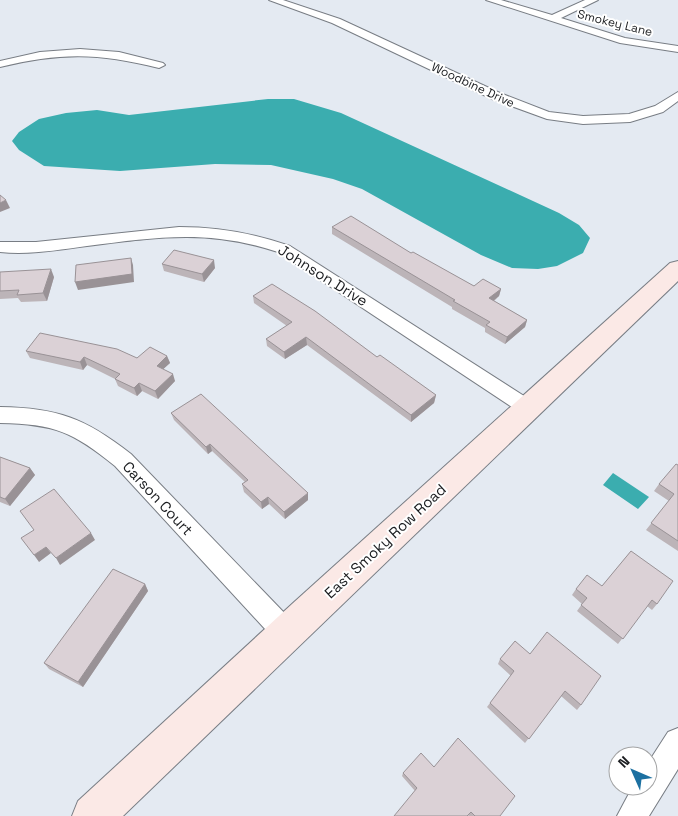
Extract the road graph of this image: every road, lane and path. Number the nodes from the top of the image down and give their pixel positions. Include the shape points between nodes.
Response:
1 (274, 0) edge
2 (490, 0) edge
3 (593, 0) edge
4 (552, 19) junction
5 (678, 49) edge
6 (0, 64) edge
7 (159, 65) dead end
8 (678, 96) edge
9 (0, 247) edge
10 (678, 268) edge
11 (528, 408) junction
12 (0, 415) edge
13 (286, 633) junction
14 (678, 742) edge
15 (93, 816) edge
16 (632, 816) edge

1 - 8 street, Woodbine Drive via 336,21 496,96 547,115 584,120 630,118 659,110
2 - 4 street, Smokey Lane
3 - 4 street
4 - 5 street, Smokey Lane via 624,41
6 - 7 street via 47,54 96,52 121,54
9 - 11 street, Johnson Drive via 43,247 172,230 232,233 260,239 284,249
10 - 11 street, East Smoky Row Road
11 - 13 street, East Smoky Row Road
12 - 13 street, Carson Court via 32,415 79,428 98,440 123,460
13 - 15 street, East Smoky Row Road
14 - 16 street

